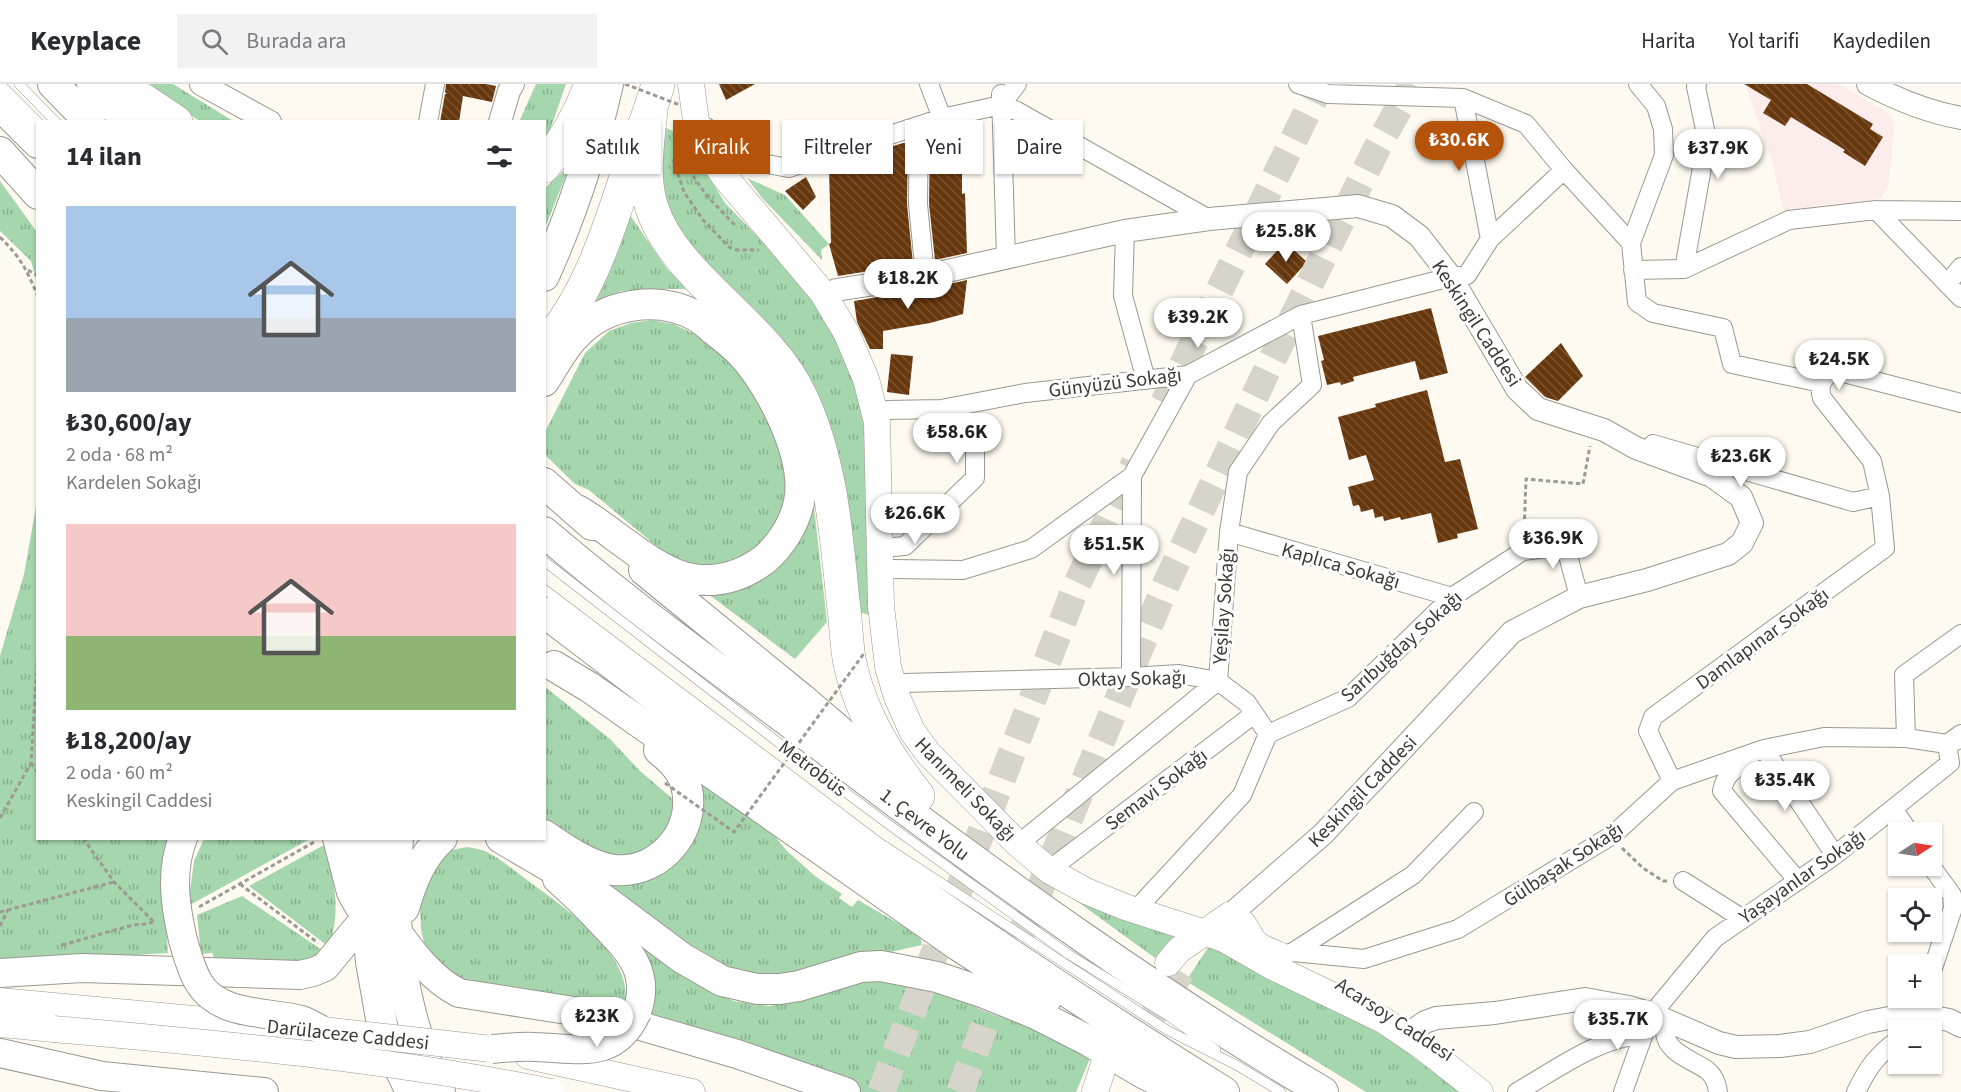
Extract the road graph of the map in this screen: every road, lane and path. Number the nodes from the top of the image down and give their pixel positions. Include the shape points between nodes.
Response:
1 (0, 84) edge
2 (19, 84) edge
3 (53, 84) edge
4 (92, 84) edge
5 (119, 84) edge
6 (435, 84) edge
7 (591, 84) edge
8 (608, 84) edge
9 (625, 84) edge
10 (697, 84) edge
11 (929, 84) edge
12 (1002, 84) edge
13 (1017, 84) edge
14 (1298, 84) edge
15 (1638, 84) edge
16 (1697, 84) edge
17 (1868, 84) edge
18 (204, 85) edge
19 (511, 86) edge
20 (665, 97) edge
21 (1463, 98) junction
22 (0, 105) edge
23 (1001, 105) junction
24 (942, 118) junction
25 (1961, 118) edge
26 (36, 120) edge
27 (54, 120) edge
28 (88, 120) edge
29 (127, 120) edge
30 (173, 120) edge
31 (266, 120) edge
32 (428, 120) edge
33 (501, 120) edge
34 (705, 120) edge
35 (936, 120) edge
36 (905, 131) edge
37 (36, 141) edge
38 (0, 147) edge
39 (0, 152) edge
40 (672, 152) dead end
41 (546, 164) edge
42 (770, 165) edge
43 (1564, 170) junction
44 (735, 174) edge
45 (918, 174) edge
46 (36, 180) edge
47 (36, 192) edge
48 (1876, 210) junction
49 (1961, 211) edge
50 (1209, 219) junction
51 (1125, 231) junction
52 (0, 237) edge
53 (1490, 239) junction
54 (1631, 243) junction
55 (761, 250) dead end
56 (1006, 257) junction
57 (1961, 267) edge
58 (27, 269) junction
59 (1684, 269) junction
60 (1633, 270) junction
61 (546, 271) edge
62 (36, 275) edge
63 (925, 276) junction
64 (1450, 277) junction
65 (1947, 284) junction
66 (829, 291) junction
67 (36, 292) edge
68 (1961, 298) edge
69 (1301, 315) junction
70 (546, 344) edge
71 (1188, 375) junction
72 (546, 378) edge
73 (1146, 380) junction
74 (1821, 383) junction
75 (1961, 403) edge
76 (941, 409) junction
77 (881, 410) junction
78 (1599, 428) junction
79 (1132, 476) junction
80 (546, 485) edge
81 (1880, 496) junction
82 (577, 510) junction
83 (1229, 532) junction
84 (546, 536) edge
85 (1523, 551) junction
86 (889, 555) junction
87 (556, 556) edge
88 (546, 591) edge
89 (1452, 597) junction
90 (1579, 597) junction
91 (546, 614) edge
92 (1961, 634) edge
93 (865, 652) dead end
94 (549, 663) edge
95 (36, 677) edge
96 (1131, 677) junction
97 (1218, 681) junction
98 (898, 684) junction
99 (1254, 714) junction
100 (1268, 734) junction
101 (1906, 738) junction
102 (1956, 739) edge
103 (1766, 751) junction
104 (30, 763) junction
105 (1956, 766) edge
106 (36, 770) edge
107 (1672, 781) junction
108 (665, 783) dead end
109 (918, 796) junction
110 (1894, 810) junction
111 (1474, 812) dead end
112 (0, 818) edge
113 (1902, 822) edge
114 (1610, 837) junction
115 (84, 840) edge
116 (182, 840) edge
117 (317, 840) edge
118 (339, 840) edge
119 (368, 840) edge
120 (398, 840) edge
121 (439, 840) edge
122 (510, 840) edge
123 (1023, 841) junction
124 (540, 847) edge
125 (1835, 855) junction
126 (1054, 867) junction
127 (1938, 876) edge
128 (1683, 881) joint
129 (1798, 881) junction
130 (114, 882) junction
131 (240, 884) junction
132 (1020, 894) junction
133 (1140, 906) junction
134 (8, 910) junction
135 (0, 912) edge
136 (367, 916) junction
137 (1743, 919) junction
138 (1215, 925) junction
139 (0, 926) edge
140 (171, 926) junction
141 (397, 931) junction
142 (58, 946) dead end
143 (1287, 954) junction
144 (1938, 954) edge
145 (335, 956) junction
146 (1175, 968) tunnel mouth
147 (0, 973) edge
148 (0, 1001) edge
149 (1916, 1017) edge
150 (0, 1024) edge
151 (1652, 1026) junction
152 (1961, 1026) edge
153 (322, 1030) junction
154 (1411, 1032) junction
155 (1961, 1033) edge
156 (385, 1041) junction
157 (1888, 1047) edge
158 (492, 1049) junction
159 (0, 1053) edge
160 (1109, 1076) tunnel mouth
161 (1231, 1079) edge
162 (152, 1087) edge
163 (1177, 1090) edge
164 (264, 1092) edge
165 (398, 1092) edge
166 (410, 1092) edge
167 (440, 1092) edge
168 (551, 1092) edge
169 (692, 1092) edge
170 (846, 1092) edge
171 (1095, 1092) edge
172 (1281, 1092) edge
173 (1323, 1092) edge
174 (1480, 1092) edge
175 (1499, 1092) edge
176 (1517, 1092) edge
177 (1623, 1092) edge
178 (1718, 1092) edge
179 (1856, 1092) edge

1 - 26 lane
2 - 27 lane
3 - 28 highway
4 - 29 highway
5 - 30 highway
6 - 32 street
7 - 41 highway via 572,126
8 - 61 highway via 585,173
9 - 20 path, bridge
10 - 34 main road, Hanımeli Sokağı
11 - 24 street
12 - 23 street
13 - 23 street
14 - 21 street via 1328,94
15 - 54 street via 1656,106 1663,129 1664,155
16 - 59 street via 1706,145
17 - 25 street via 1892,97
18 - 31 street
19 - 33 street
20 - 66 main road, Hanımeli Sokağı via 697,128 724,176
20 - 70 highway via 637,144 593,266 562,327
20 - 109 highway via 646,167 652,206 682,258 773,352 800,394 817,434 828,480 850,662 857,690 867,718
21 - 43 street via 1526,123
21 - 53 street
22 - 37 highway
23 - 24 street
23 - 50 street
23 - 56 street
24 - 35 street
36 - 42 street via 789,168
38 - 46 highway
39 - 47 highway
40 - 55 path via 684,192 703,220 729,247
43 - 53 street
43 - 54 street
44 - 66 main road, Hanımeli Sokağı via 813,260
45 - 63 street
48 - 49 street
48 - 59 street via 1789,220
48 - 65 street
50 - 51 street, Keskingil Caddesi
50 - 64 street, Keskingil Caddesi via 1358,206 1392,216 1419,236
51 - 56 street, Keskingil Caddesi
51 - 73 street via 1123,296
52 - 58 path
53 - 64 street, Günyüzü Sokağı via 1467,275
54 - 60 street
56 - 63 street, Keskingil Caddesi
57 - 65 street
58 - 62 path
58 - 67 path
59 - 60 street
60 - 74 street via 1637,302 1653,313 1723,328 1732,364
63 - 66 street, Keskingil Caddesi
64 - 69 street, Günyüzü Sokağı
64 - 78 street, Keskingil Caddesi via 1517,388 1538,409
65 - 68 street
66 - 77 main road, Hanımeli Sokağı via 866,352 879,384
69 - 71 street, Günyüzü Sokağı
69 - 83 street, Yeşilay Sokağı via 1312,385 1271,423 1238,472
71 - 73 street, Günyüzü Sokağı
71 - 79 street
72 - 82 highway via 575,336 593,321 632,305 675,307 697,316 741,354 763,383 795,453 799,502 790,528 773,552 736,576 693,579 671,573
73 - 76 street, Günyüzü Sokağı via 1025,393
74 - 75 street via 1836,371
74 - 81 street via 1822,398 1872,461
76 - 77 street, Günyüzü Sokağı
76 - 86 street via 962,421 975,443 975,478 905,546
77 - 86 main road, Hanımeli Sokağı
78 - 81 street via 1853,502
78 - 85 path via 1582,484 1526,479
78 - 90 street, Keskingil Caddesi via 1636,448 1712,476 1741,497 1752,523 1742,543 1728,554
79 - 86 street via 1031,549 963,570
79 - 96 street
80 - 82 highway
81 - 107 street, Damlapınar Sokağı via 1885,548 1653,717 1648,731
82 - 109 highway
83 - 89 street, Kaplıca Sokağı
83 - 97 street, Yeşilay Sokağı
84 - 87 highway, 1. Çevre Yolu
85 - 89 street, Sarıbuğday Sokağı
85 - 90 street via 1566,548
86 - 98 main road, Hanımeli Sokağı
87 - 132 highway, 1. Çevre Yolu via 726,675
87 - 161 lane, Metrobüs via 779,743 1068,954 1170,1017
88 - 161 lane, Metrobüs via 880,843 1167,1030
89 - 100 street, Sarıbuğday Sokağı via 1348,699
90 - 138 street, Keskingil Caddesi via 1512,632 1323,834
91 - 161 highway via 867,855 1034,969 1155,1050
92 - 101 street via 1904,675
93 - 108 path, bridge via 734,832
94 - 124 highway via 678,767 684,778 687,817 680,838 667,853 636,869 597,866
94 - 163 highway via 956,944
95 - 104 path
96 - 97 street, Oktay Sokağı via 1179,674
96 - 98 street, Oktay Sokağı
97 - 99 street, Oktay Sokağı via 1247,703
97 - 123 street, Yeşilay Sokağı
98 - 123 main road, Hanımeli Sokağı via 920,726
99 - 100 street, Oktay Sokağı
99 - 126 street, Semavi Sokağı
100 - 133 street via 1242,795
101 - 102 street, Gülbaşak Sokağı
101 - 103 street, Gülbaşak Sokağı via 1824,737
102 - 105 street, Yaşayanlar Sokağı
103 - 107 street, Gülbaşak Sokağı
103 - 125 street
103 - 129 street via 1736,768 1724,781 1722,791
104 - 106 path
104 - 112 path
105 - 110 street, Yaşayanlar Sokağı
107 - 114 street, Gülbaşak Sokağı
109 - 132 highway via 978,848
110 - 113 street
110 - 125 street, Yaşayanlar Sokağı
111 - 143 street via 1413,875
114 - 128 path via 1663,881
114 - 143 street, Gülbaşak Sokağı via 1458,929 1364,959
115 - 130 path
116 - 140 main road via 176,858
117 - 131 path
118 - 136 highway via 352,892
119 - 136 highway
120 - 141 highway
121 - 141 highway via 419,867
122 - 124 highway
123 - 126 main road, Hanımeli Sokağı
124 - 158 main road, bridge via 629,951 639,970 641,1000 632,1023 611,1043 599,1048
124 - 163 highway via 682,958 722,981 757,989 780,989 861,967 881,966 937,978 1034,1012
125 - 129 street, Yaşayanlar Sokağı
126 - 133 main road, Hanımeli Sokağı
127 - 144 street via 1952,895 1953,908
128 - 137 street
129 - 137 street, Yaşayanlar Sokağı
130 - 134 path
130 - 140 path
131 - 140 path
131 - 145 path
132 - 173 highway, 1. Çevre Yolu
133 - 138 main road, Hanımeli Sokağı via 1184,925
134 - 135 path
134 - 139 path
136 - 145 main road
136 - 156 highway
137 - 151 street, Yaşayanlar Sokağı via 1715,938
138 - 143 main road, Acarsoy Caddesi via 1244,923 1261,948
138 - 146 main road via 1179,950
138 - 154 main road, Acarsoy Caddesi via 1224,939 1261,961
140 - 142 path via 133,925
140 - 153 main road, bridge via 200,984 211,996 236,1009 304,1021
141 - 167 highway via 409,1000 423,1051
141 - 170 main road via 434,976 459,993 644,1026
143 - 154 main road, Acarsoy Caddesi via 1356,988
145 - 147 main road via 325,967 300,975 82,968
148 - 153 main road, Darülaceze Caddesi
149 - 151 street via 1835,1045 1760,1058 1702,1047
149 - 152 street via 1949,1020
149 - 155 street
150 - 168 main road, Darülaceze Caddesi, bridge via 275,1050
151 - 154 street via 1632,1017 1572,1012 1516,1022
151 - 176 street via 1607,1041
151 - 177 street
151 - 178 street via 1679,1053 1708,1071
153 - 158 main road, Darülaceze Caddesi, bridge
154 - 174 main road, Acarsoy Caddesi
154 - 175 main road, Acarsoy Caddesi via 1430,1037
156 - 165 main road
156 - 166 main road
157 - 179 street via 1868,1069
158 - 169 main road, Darülaceze Caddesi, bridge
159 - 162 main road
160 - 171 main road
161 - 172 lane, Metrobüs
162 - 164 main road

